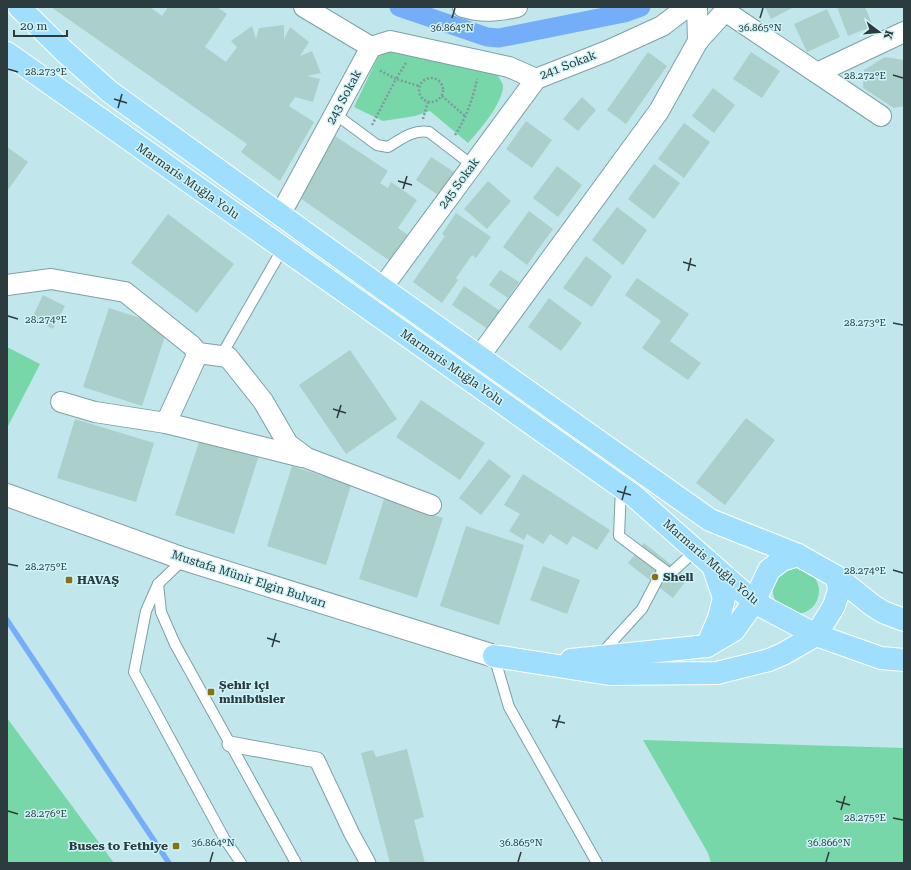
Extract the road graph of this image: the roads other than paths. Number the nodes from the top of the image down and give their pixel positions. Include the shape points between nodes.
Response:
1 (19, 7) edge
2 (304, 7) edge
3 (463, 7) edge
4 (517, 7) edge
5 (687, 7) edge
6 (697, 7) edge
7 (724, 9) edge
8 (904, 32) edge
9 (698, 41) junction
10 (7, 53) edge
11 (367, 54) junction
12 (817, 73) junction
13 (536, 79) junction
14 (335, 114) junction
15 (880, 116) dead end
16 (472, 165) junction
17 (280, 215) junction
18 (283, 248) junction
19 (7, 285) edge
20 (382, 288) junction
21 (198, 353) junction
22 (222, 356) junction
23 (479, 356) junction
24 (61, 402) dead end
25 (166, 423) junction
26 (307, 458) junction
27 (621, 487) junction
28 (7, 495) edge
29 (432, 504) dead end
30 (696, 550) junction
31 (798, 555) junction
32 (184, 559) junction
33 (713, 566) junction
34 (663, 569) junction
35 (837, 577) junction
36 (158, 584) junction
37 (754, 602) junction
38 (904, 620) edge
39 (816, 635) junction
40 (706, 646) junction
41 (783, 654) junction
42 (494, 656) junction
43 (599, 657) junction
44 (882, 658) junction
45 (904, 660) edge
46 (540, 663) junction
47 (230, 744) junction
48 (241, 863) edge
49 (296, 863) edge
50 (368, 863) edge
51 (597, 863) edge

1 - 17 highway via 110,92
2 - 11 street
3 - 4 street via 498,11
5 - 13 street, 241 Sokak via 662,26
6 - 9 street
7 - 9 street
7 - 12 street
8 - 12 street
9 - 23 street via 659,111
10 - 18 highway, Marmaris Muğla Yolu
11 - 13 street, 241 Sokak via 390,40 509,67
11 - 14 street, 243 Sokak
12 - 15 street
13 - 16 street, 245 Sokak
14 - 16 lane via 377,145 388,147 410,134 429,132
14 - 17 street, 243 Sokak
16 - 20 street, 245 Sokak
17 - 20 highway
18 - 22 lane
18 - 27 highway, Marmaris Muğla Yolu
19 - 21 street via 51,279 125,292
20 - 23 highway
21 - 22 street
21 - 25 street
22 - 26 street via 228,357 263,401 288,444
23 - 31 highway via 710,520
24 - 25 street via 95,412
25 - 26 street
26 - 29 street
27 - 30 highway, Marmaris Muğla Yolu
27 - 34 lane via 620,536
28 - 32 street, Mustafa Münir Elgin Bulvarı
30 - 33 highway, Marmaris Muğla Yolu
30 - 34 lane via 670,574
31 - 35 highway
31 - 37 highway via 782,560 769,570
32 - 36 lane
32 - 42 street, Mustafa Münir Elgin Bulvarı
33 - 37 highway, Marmaris Muğla Yolu
33 - 40 highway via 724,598 719,618
34 - 43 lane via 642,609
35 - 38 highway via 872,605
35 - 39 highway via 839,590 834,606
36 - 47 lane via 162,612 175,644
36 - 48 lane via 146,610 134,672 224,838
37 - 39 highway, Marmaris Muğla Yolu
37 - 40 highway via 734,630
39 - 41 highway
39 - 44 highway, Marmaris Muğla Yolu
40 - 43 highway
41 - 44 highway via 829,650
41 - 46 highway via 717,673 609,674
42 - 46 highway
42 - 51 lane via 509,707
43 - 46 highway
44 - 45 highway, Marmaris Muğla Yolu
47 - 49 lane
47 - 50 street via 317,760

